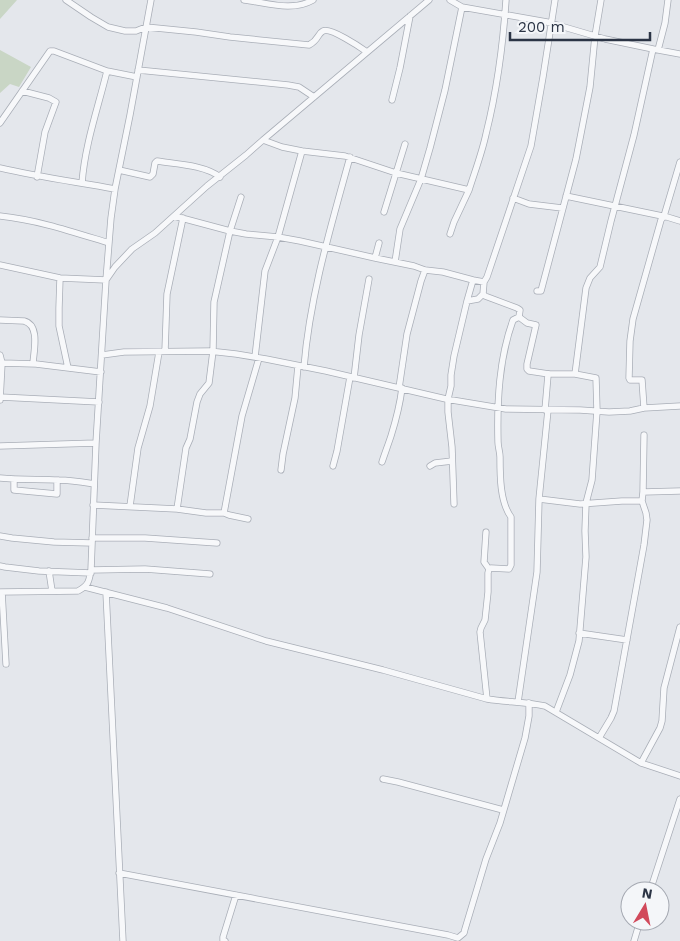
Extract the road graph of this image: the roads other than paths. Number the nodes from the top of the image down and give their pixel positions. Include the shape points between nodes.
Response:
1 (66, 0) edge
2 (151, 0) edge
3 (244, 0) edge
4 (313, 0) edge
5 (429, 0) edge
6 (450, 0) edge
7 (506, 0) edge
8 (555, 0) edge
9 (601, 0) edge
10 (668, 0) edge
11 (462, 7) junction
12 (505, 15) junction
13 (410, 16) junction
14 (552, 24) junction
15 (146, 27) junction
16 (595, 36) junction
17 (656, 50) junction
18 (367, 52) junction
19 (680, 54) edge
20 (138, 70) junction
21 (106, 71) junction
22 (137, 77) junction
23 (22, 90) junction
24 (314, 97) junction
25 (392, 100) dead end
26 (0, 123) edge
27 (263, 140) junction
28 (405, 144) dead end
29 (302, 151) junction
30 (350, 158) junction
31 (680, 162) edge
32 (0, 168) edge
33 (119, 170) junction
34 (396, 173) junction
35 (37, 176) junction
36 (220, 177) junction
37 (421, 179) junction
38 (82, 183) junction
39 (115, 189) junction
40 (469, 190) junction
41 (566, 196) junction
42 (242, 197) dead end
43 (514, 198) junction
44 (615, 206) junction
45 (562, 208) junction
46 (384, 212) dead end
47 (0, 216) edge
48 (174, 216) junction
49 (664, 216) junction
50 (183, 218) junction
51 (680, 222) edge
52 (230, 231) junction
53 (450, 234) dead end
54 (278, 237) junction
55 (379, 243) dead end
56 (109, 244) junction
57 (326, 246) junction
58 (375, 258) junction
59 (395, 262) junction
60 (0, 267) edge
61 (425, 270) junction
62 (60, 278) junction
63 (369, 279) dead end
64 (106, 280) junction
65 (473, 280) junction
66 (484, 282) junction
67 (537, 291) dead end
68 (483, 294) junction
69 (467, 301) junction
70 (519, 316) junction
71 (0, 320) edge
72 (213, 351) junction
73 (162, 352) junction
74 (102, 354) junction
75 (0, 355) edge
76 (257, 357) junction
77 (2, 363) junction
78 (33, 363) junction
79 (301, 366) junction
80 (68, 368) junction
81 (101, 372) junction
82 (549, 374) junction
83 (575, 374) junction
84 (352, 377) junction
85 (401, 388) junction
86 (0, 398) edge
87 (448, 400) junction
88 (99, 402) junction
89 (680, 406) edge
90 (498, 408) junction
91 (644, 408) junction
92 (547, 410) junction
93 (598, 412) junction
94 (644, 435) dead end
95 (96, 443) junction
96 (0, 446) edge
97 (452, 461) junction
98 (382, 462) dead end
99 (333, 466) dead end
100 (430, 466) dead end
101 (281, 470) dead end
102 (0, 478) edge
103 (14, 480) junction
104 (45, 480) junction
105 (58, 480) junction
106 (94, 484) junction
107 (680, 490) edge
108 (643, 492) junction
109 (45, 493) junction
110 (539, 499) junction
111 (642, 501) junction
112 (586, 503) junction
113 (454, 504) dead end
114 (93, 505) junction
115 (130, 506) junction
116 (177, 509) junction
117 (224, 513) junction
118 (248, 519) dead end
119 (486, 532) dead end
120 (0, 536) edge
121 (92, 541) junction
122 (217, 543) dead end
123 (0, 566) edge
124 (489, 569) junction
125 (49, 571) junction
126 (91, 572) junction
127 (210, 574) dead end
128 (85, 587) junction
129 (52, 591) junction
130 (1, 592) edge
131 (106, 592) junction
132 (680, 627) edge
133 (579, 633) junction
134 (627, 640) junction
135 (6, 664) dead end
136 (487, 699) junction
137 (518, 702) junction
138 (529, 703) junction
139 (556, 712) junction
140 (599, 738) junction
141 (641, 763) junction
142 (680, 776) edge
143 (383, 780) dead end
144 (680, 799) edge
145 (504, 810) junction
146 (119, 873) junction
147 (653, 881) edge
148 (236, 895) junction
149 (123, 941) edge
150 (225, 941) edge

1 - 15 street via 90,18 108,26 136,31
2 - 15 street
3 - 4 street via 291,7
5 - 13 street
6 - 11 street
7 - 12 street
8 - 14 street
9 - 16 street
10 - 17 street
11 - 12 street
11 - 37 street via 445,90
12 - 14 street
12 - 40 street via 492,107
13 - 18 street
13 - 25 street
14 - 16 street
14 - 43 street via 531,146
15 - 18 street via 309,44 322,31 328,30
15 - 20 street
16 - 17 street
16 - 41 street via 590,87
17 - 19 street
17 - 44 street
18 - 24 street
20 - 22 street
20 - 24 street via 288,85 299,87
21 - 22 street
21 - 23 street via 50,51
21 - 38 street via 84,156
22 - 33 street
23 - 26 street
23 - 35 street via 56,102
24 - 27 street
27 - 29 street
27 - 36 street
28 - 34 street
29 - 30 street
29 - 54 street
30 - 34 street
30 - 57 street
31 - 49 street
32 - 35 street
33 - 36 street via 150,177 157,161 200,168
33 - 39 street
34 - 37 street
34 - 46 street
35 - 38 street
36 - 48 street
37 - 40 street
37 - 59 street via 400,229
38 - 39 street
39 - 56 street
40 - 53 street
41 - 44 street
41 - 45 street
42 - 52 street
43 - 45 street via 529,204
43 - 66 street
44 - 49 street
44 - 83 street via 600,267 586,288
45 - 67 street via 541,291
47 - 56 street via 47,224
48 - 50 street
48 - 64 street via 132,249
49 - 51 street
49 - 91 street via 633,319 630,341 629,378 642,380
50 - 52 street
50 - 73 street via 167,294
52 - 54 street
52 - 72 street via 214,302
54 - 57 street
54 - 76 street via 265,272
55 - 58 street
56 - 64 street
57 - 58 street
57 - 79 street
58 - 59 street
59 - 61 street
60 - 62 street
61 - 65 street
61 - 85 street via 407,334
62 - 64 street
62 - 80 street via 59,326
63 - 84 street
64 - 74 street
65 - 66 street
65 - 69 street
66 - 68 street
68 - 69 street via 478,299
68 - 70 street via 517,308
69 - 87 street
70 - 82 street via 536,325 527,370
70 - 90 street via 513,320 504,352
71 - 78 street via 24,321 32,326
72 - 73 street
72 - 76 street
72 - 116 street via 209,383 197,402 186,448
73 - 74 street
73 - 115 street via 138,448
74 - 81 street
75 - 77 street
76 - 79 street
76 - 117 street
77 - 78 street
77 - 86 street
78 - 80 street
79 - 84 street
79 - 101 street
80 - 81 street
81 - 88 street
82 - 83 street
82 - 92 street
83 - 93 street via 596,378
84 - 85 street
84 - 99 street
85 - 87 street
85 - 98 street via 397,415
86 - 88 street via 13,396
87 - 90 street
87 - 97 street
88 - 95 street
89 - 91 street
90 - 92 street
90 - 124 street via 501,481 505,505 511,517 511,565 509,569
91 - 93 street
92 - 93 street
92 - 110 street
93 - 112 street via 591,486
94 - 108 street
95 - 96 street
95 - 106 street
97 - 100 street
97 - 113 street
102 - 103 street
103 - 104 street
103 - 109 street via 14,490
104 - 105 street
104 - 109 street
105 - 106 street
105 - 109 street via 56,494
106 - 114 street
107 - 108 street
108 - 111 street
110 - 112 street
110 - 137 street via 537,572
111 - 112 street
111 - 134 street via 646,513 646,535
112 - 133 street via 586,557
114 - 115 street
114 - 121 street
115 - 116 street
116 - 117 street
117 - 118 street
119 - 124 street via 484,562
120 - 121 street via 54,542
121 - 122 street via 145,538
121 - 126 street
123 - 125 street
124 - 136 street via 485,620 480,632
125 - 126 street
125 - 129 street
126 - 127 street via 144,569
126 - 128 street
128 - 129 street via 78,591
128 - 131 street
129 - 130 street
130 - 135 street
131 - 136 street via 167,608 266,641
131 - 146 street
132 - 141 street via 664,688 662,721
133 - 134 street
133 - 139 street via 577,652
134 - 140 street via 614,711
136 - 137 street
137 - 138 street
138 - 139 street
138 - 145 street via 525,738
139 - 140 street
140 - 141 street
141 - 142 street
143 - 145 street
144 - 147 street
145 - 148 street via 464,933 458,938
146 - 148 street
146 - 149 street
148 - 150 street via 223,937

